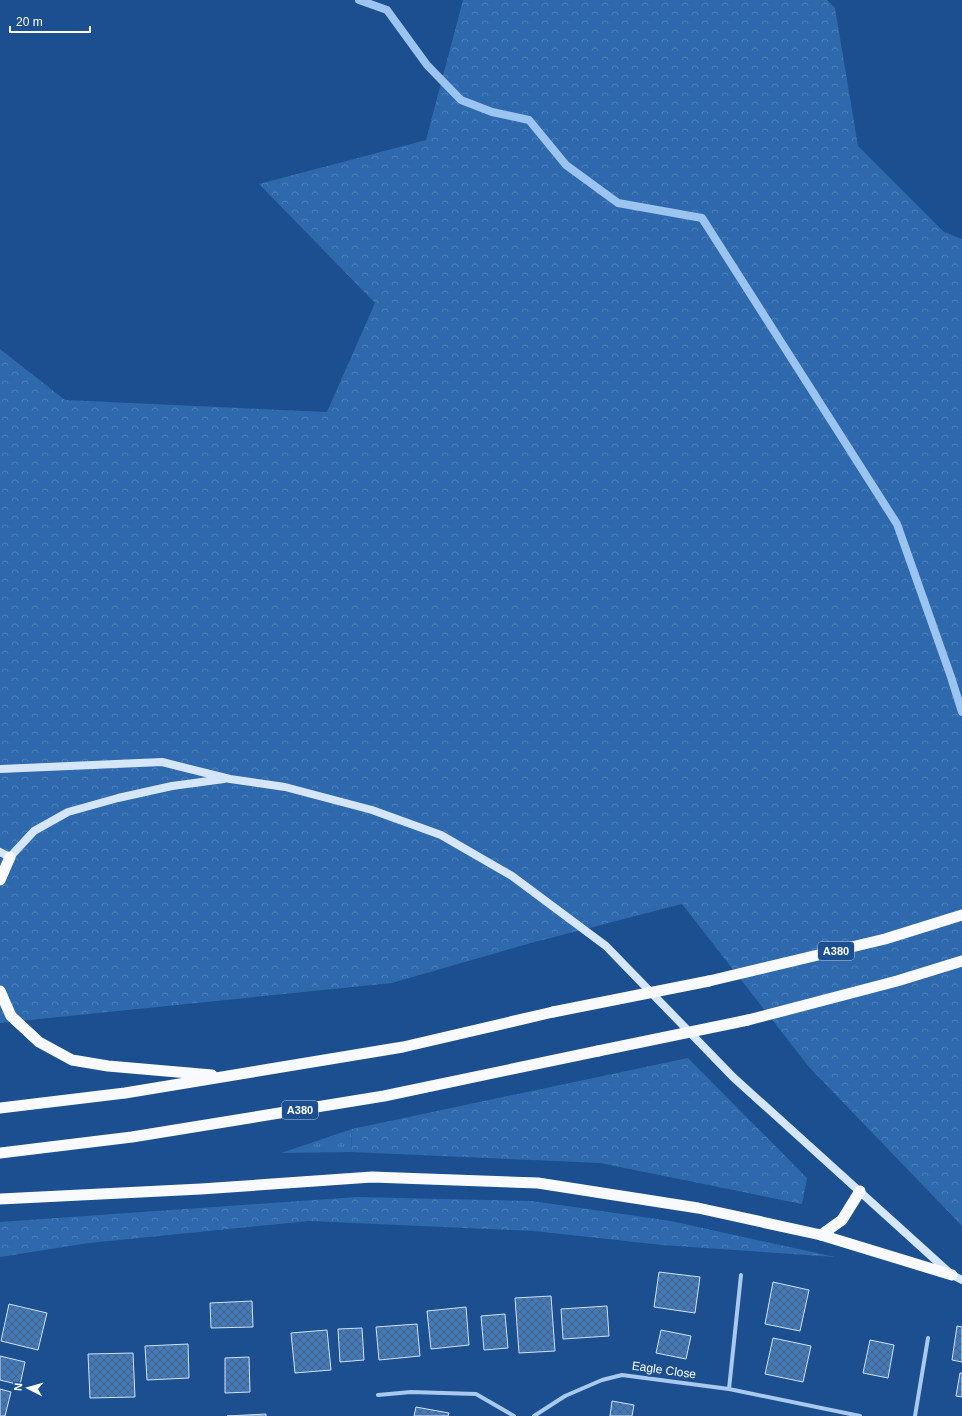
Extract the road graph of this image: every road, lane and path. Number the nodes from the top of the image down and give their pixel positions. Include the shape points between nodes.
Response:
1 (0, 770) edge
2 (230, 779) junction
3 (5, 855) edge
4 (0, 880) edge
5 (962, 915) edge
6 (962, 961) edge
7 (0, 991) edge
8 (230, 1077) junction
9 (0, 1108) edge
10 (0, 1153) edge
11 (860, 1191) junction
12 (0, 1199) edge
13 (822, 1236) junction
14 (741, 1275) dead end
15 (957, 1277) edge
16 (928, 1338) dead end
17 (729, 1390) junction
18 (378, 1396) dead end
19 (514, 1416) edge
20 (534, 1416) edge
21 (860, 1416) edge
22 (915, 1416) edge

1 - 2 main road via 162,762
2 - 3 main road via 172,786 68,812 34,831
2 - 11 main road via 286,787 372,810 441,835 512,876 606,946 733,1077
3 - 4 highway
5 - 8 highway, A380, bridge via 885,939 709,981 553,1012 403,1047
6 - 10 highway, A380, bridge via 897,981 748,1020 384,1096 132,1137
7 - 8 highway via 11,1016 39,1042 72,1060 108,1066
8 - 9 highway, A380
11 - 13 highway via 842,1220
11 - 15 main road
12 - 13 highway via 201,1189 372,1176 538,1183 698,1208
13 - 15 highway
14 - 17 street
16 - 22 street
17 - 20 street, Eagle Close via 622,1375 602,1380 565,1396
17 - 21 street, Eagle Close
18 - 19 street via 411,1392 476,1394

